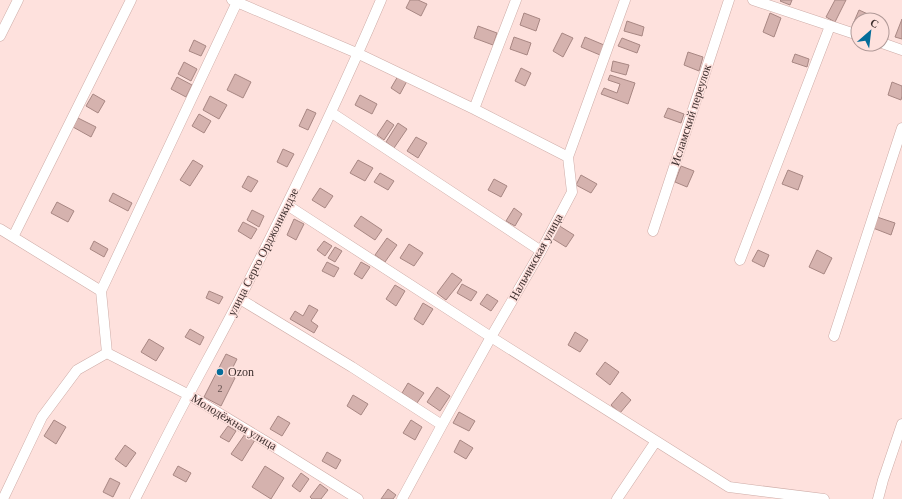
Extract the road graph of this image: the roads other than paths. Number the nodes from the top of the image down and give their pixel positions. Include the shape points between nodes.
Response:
1 (18, 0) edge
2 (131, 0) edge
3 (516, 0) edge
4 (625, 0) edge
5 (729, 0) edge
6 (753, 0) edge
7 (235, 1) edge
8 (377, 1) edge
9 (830, 26) junction
10 (850, 32) edge
11 (0, 36) edge
12 (890, 46) edge
13 (902, 50) edge
14 (358, 54) junction
15 (474, 109) junction
16 (332, 113) junction
17 (902, 128) edge
18 (568, 158) junction
19 (287, 205) junction
20 (0, 229) edge
21 (653, 231) dead end
22 (13, 237) junction
23 (541, 251) junction
24 (740, 260) dead end
25 (101, 291) junction
26 (240, 299) junction
27 (834, 336) dead end
28 (491, 337) junction
29 (107, 353) junction
30 (188, 395) junction
31 (902, 424) edge
32 (442, 425) junction
33 (656, 441) junction
34 (3, 499) edge
35 (135, 499) edge
36 (358, 499) edge
37 (402, 499) edge
38 (618, 499) edge
39 (824, 499) edge
40 (878, 499) edge

1 - 11 street
2 - 22 street
3 - 15 street
4 - 18 street, Нальчикская улица
5 - 21 street, Исламский переулок
6 - 9 street
7 - 14 street
7 - 25 street
8 - 14 street, улица Серго Орджоникидзе
9 - 10 street
9 - 24 street
12 - 13 street
14 - 15 street
14 - 16 street, улица Серго Орджоникидзе
15 - 18 street
16 - 19 street, улица Серго Орджоникидзе
16 - 23 street
17 - 27 street
18 - 23 street, Нальчикская улица via 572,192
19 - 26 street, улица Серго Орджоникидзе
19 - 28 street
20 - 22 street
22 - 25 street
23 - 28 street, Нальчикская улица
25 - 29 street
26 - 30 street, улица Серго Орджоникидзе
26 - 32 street
28 - 32 street, Нальчикская улица
28 - 33 street
29 - 30 street, Молодёжная улица
29 - 34 street via 77,370 42,417
30 - 35 street, улица Серго Орджоникидзе
30 - 36 street, Молодёжная улица
31 - 40 street
32 - 37 street, Нальчикская улица
33 - 38 street
33 - 39 street via 729,487

